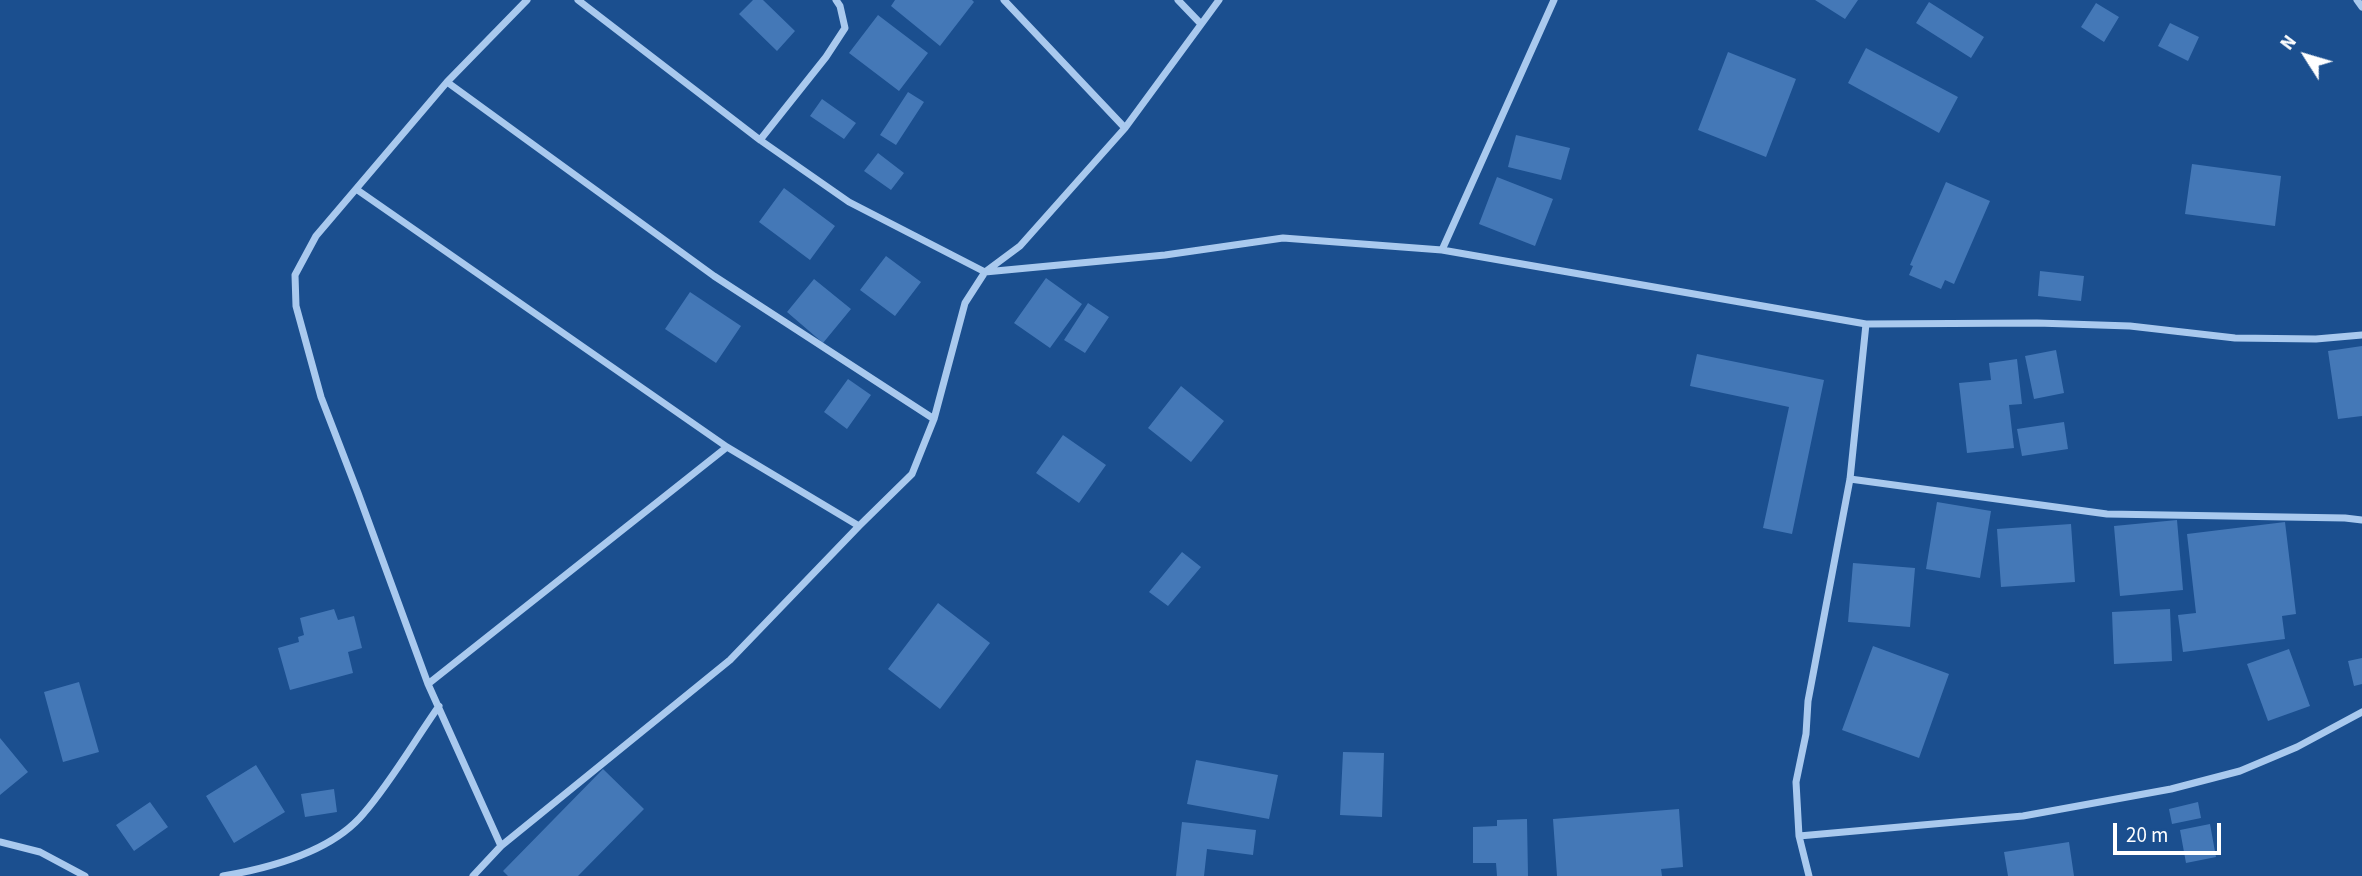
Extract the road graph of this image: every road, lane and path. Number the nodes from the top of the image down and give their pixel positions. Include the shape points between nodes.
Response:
1 (527, 0) edge
2 (578, 0) edge
3 (836, 0) edge
4 (1004, 0) edge
5 (1178, 0) edge
6 (1219, 0) edge
7 (1554, 0) edge
8 (2357, 0) edge
9 (2362, 7) edge
10 (1201, 24) junction
11 (447, 82) junction
12 (1125, 128) junction
13 (760, 140) junction
14 (356, 189) junction
15 (1443, 250) junction
16 (985, 272) junction
17 (1866, 324) junction
18 (2362, 335) edge
19 (934, 419) junction
20 (727, 446) junction
21 (1850, 479) junction
22 (2362, 520) edge
23 (859, 526) junction
24 (428, 684) junction
25 (439, 706) junction
26 (2362, 712) edge
27 (1799, 836) junction
28 (0, 842) edge
29 (501, 846) junction
30 (85, 876) edge
31 (223, 876) edge
32 (473, 876) edge
33 (1809, 876) edge

1 - 11 street
2 - 13 street
3 - 13 street via 845,28
4 - 12 street
5 - 10 street
6 - 10 street
7 - 15 street
8 - 9 street
10 - 12 street
11 - 14 street
11 - 19 street via 714,276
12 - 16 street via 1020,246
13 - 16 street via 849,202
14 - 20 street
14 - 24 street via 316,236 295,275 296,306 321,397
15 - 16 street via 1283,238 1166,255
15 - 17 street
16 - 19 street via 965,303
17 - 18 street via 2130,326 2235,338
17 - 21 street
19 - 23 street via 912,474
20 - 23 street
20 - 24 street
21 - 22 street via 2107,514
21 - 27 street via 1796,782
23 - 29 street via 730,660
24 - 25 street
25 - 29 street
25 - 31 street via 363,815 335,838 291,859
26 - 27 street via 2240,771 2171,789 2023,816
27 - 33 street
28 - 30 street via 40,852
29 - 32 street

